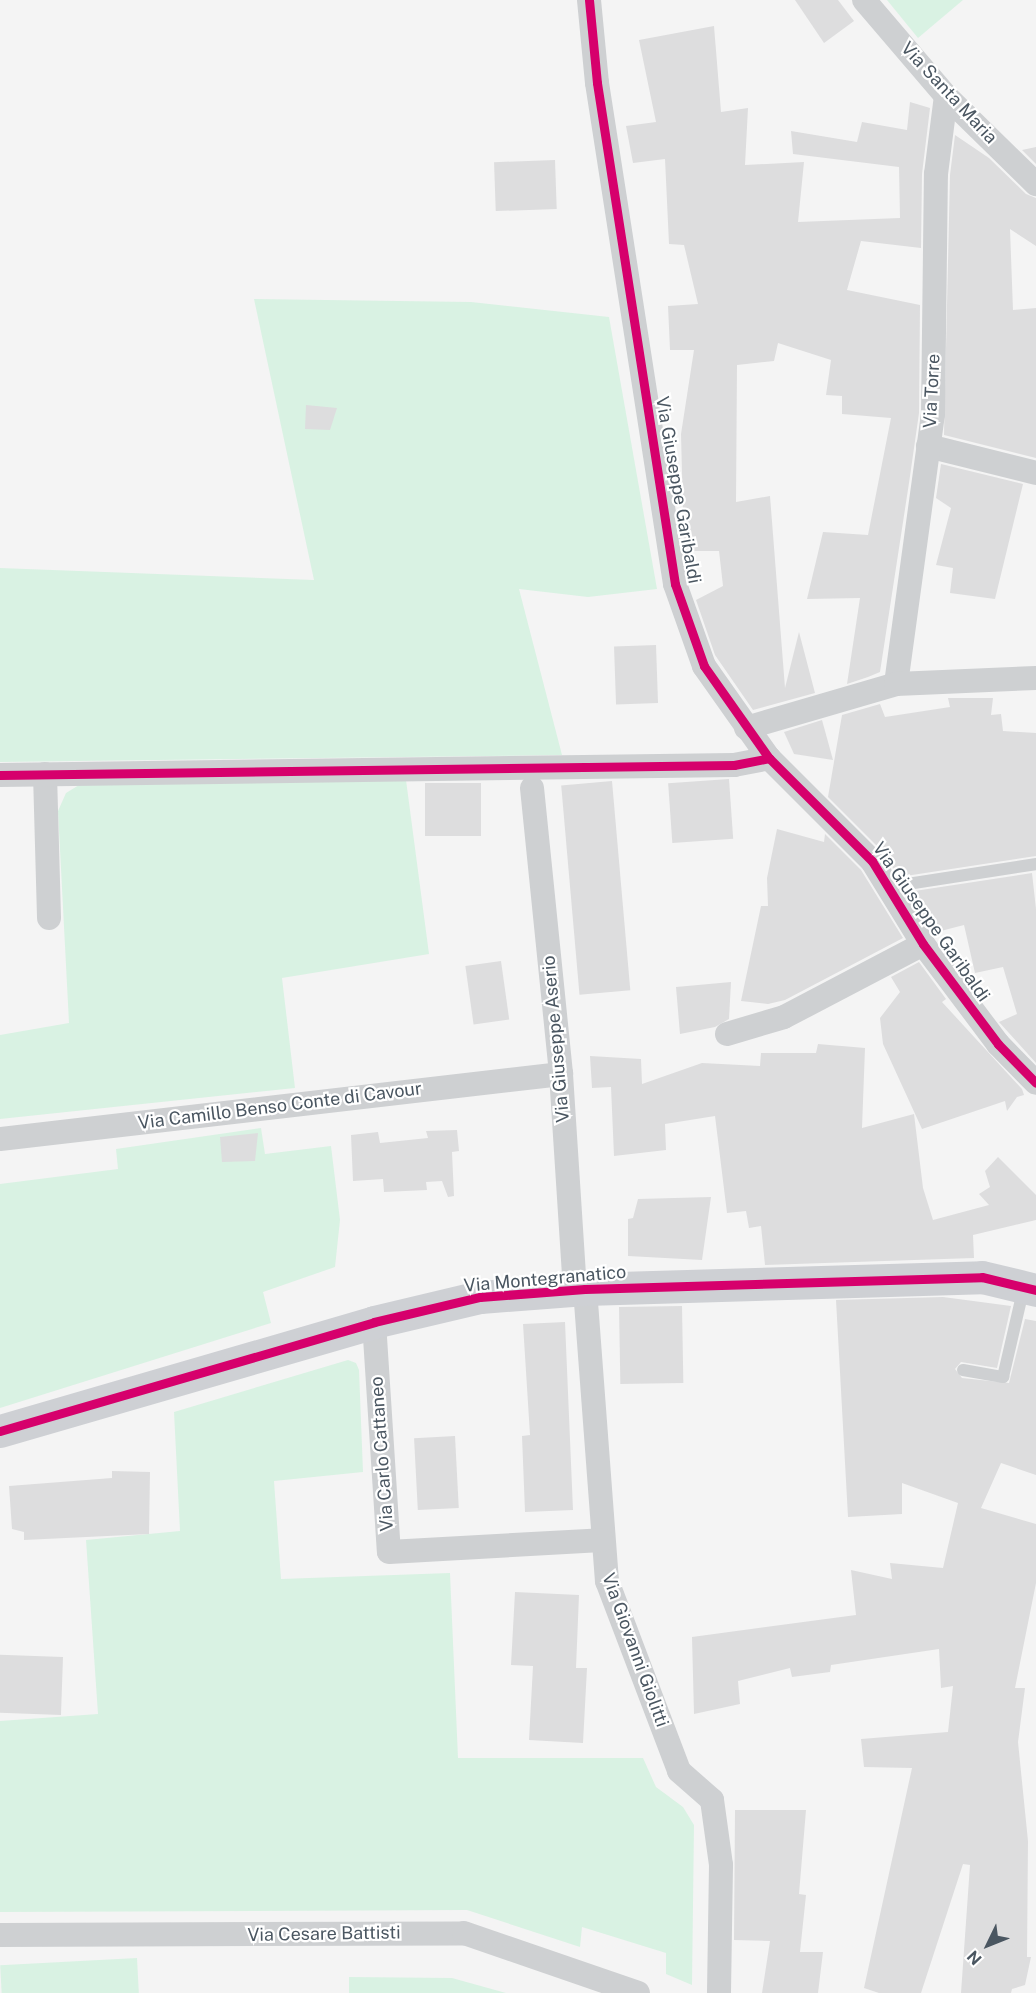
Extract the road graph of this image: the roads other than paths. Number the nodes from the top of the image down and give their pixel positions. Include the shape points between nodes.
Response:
1 (589, 0) edge
2 (864, 0) edge
3 (946, 96) junction
4 (1036, 184) edge
5 (928, 446) junction
6 (1036, 473) edge
7 (1036, 678) edge
8 (896, 684) junction
9 (746, 728) junction
10 (769, 758) junction
11 (45, 774) junction
12 (0, 775) edge
13 (532, 788) dead end
14 (1036, 864) edge
15 (888, 887) junction
16 (49, 918) dead end
17 (923, 944) junction
18 (727, 1034) dead end
19 (561, 1074) junction
20 (1036, 1083) edge
21 (0, 1139) edge
22 (580, 1289) junction
23 (1030, 1289) edge
24 (374, 1322) junction
25 (963, 1370) dead end
26 (0, 1431) edge
27 (602, 1540) junction
28 (0, 1935) edge
29 (638, 1993) edge
30 (719, 1993) edge

1 - 9 street, Via Giuseppe Garibaldi via 599,95 675,584 704,666
2 - 3 street, Via Santa Maria
3 - 4 street, Via Santa Maria
3 - 5 street, Via Torre via 936,174 933,414
5 - 6 street
5 - 8 street, Via Torre
7 - 8 street
8 - 9 street
9 - 10 street, Via Giuseppe Garibaldi
10 - 11 street via 734,765
10 - 15 street, Via Giuseppe Garibaldi via 872,861
11 - 12 street
11 - 16 street
13 - 19 street, Via Giuseppe Aserio
14 - 15 lane
15 - 17 street, Via Giuseppe Garibaldi
17 - 18 street via 784,1017
17 - 20 street, Via Giuseppe Garibaldi via 998,1044
19 - 21 street, Via Camillo Benso Conte di Cavour
19 - 22 street, Via Giuseppe Aserio
22 - 23 street, Via Montegranatico via 982,1277
22 - 24 street, Via Montegranatico via 480,1297
22 - 27 street, Via Giovanni Giolitti
23 - 25 lane via 1003,1377
24 - 26 street, Via Montegranatico
24 - 27 street, Via Carlo Cattaneo via 389,1552
27 - 30 street, Via Giovanni Giolitti via 607,1581 679,1771 712,1800 721,1864
28 - 29 street, Via Cesare Battisti via 464,1933

